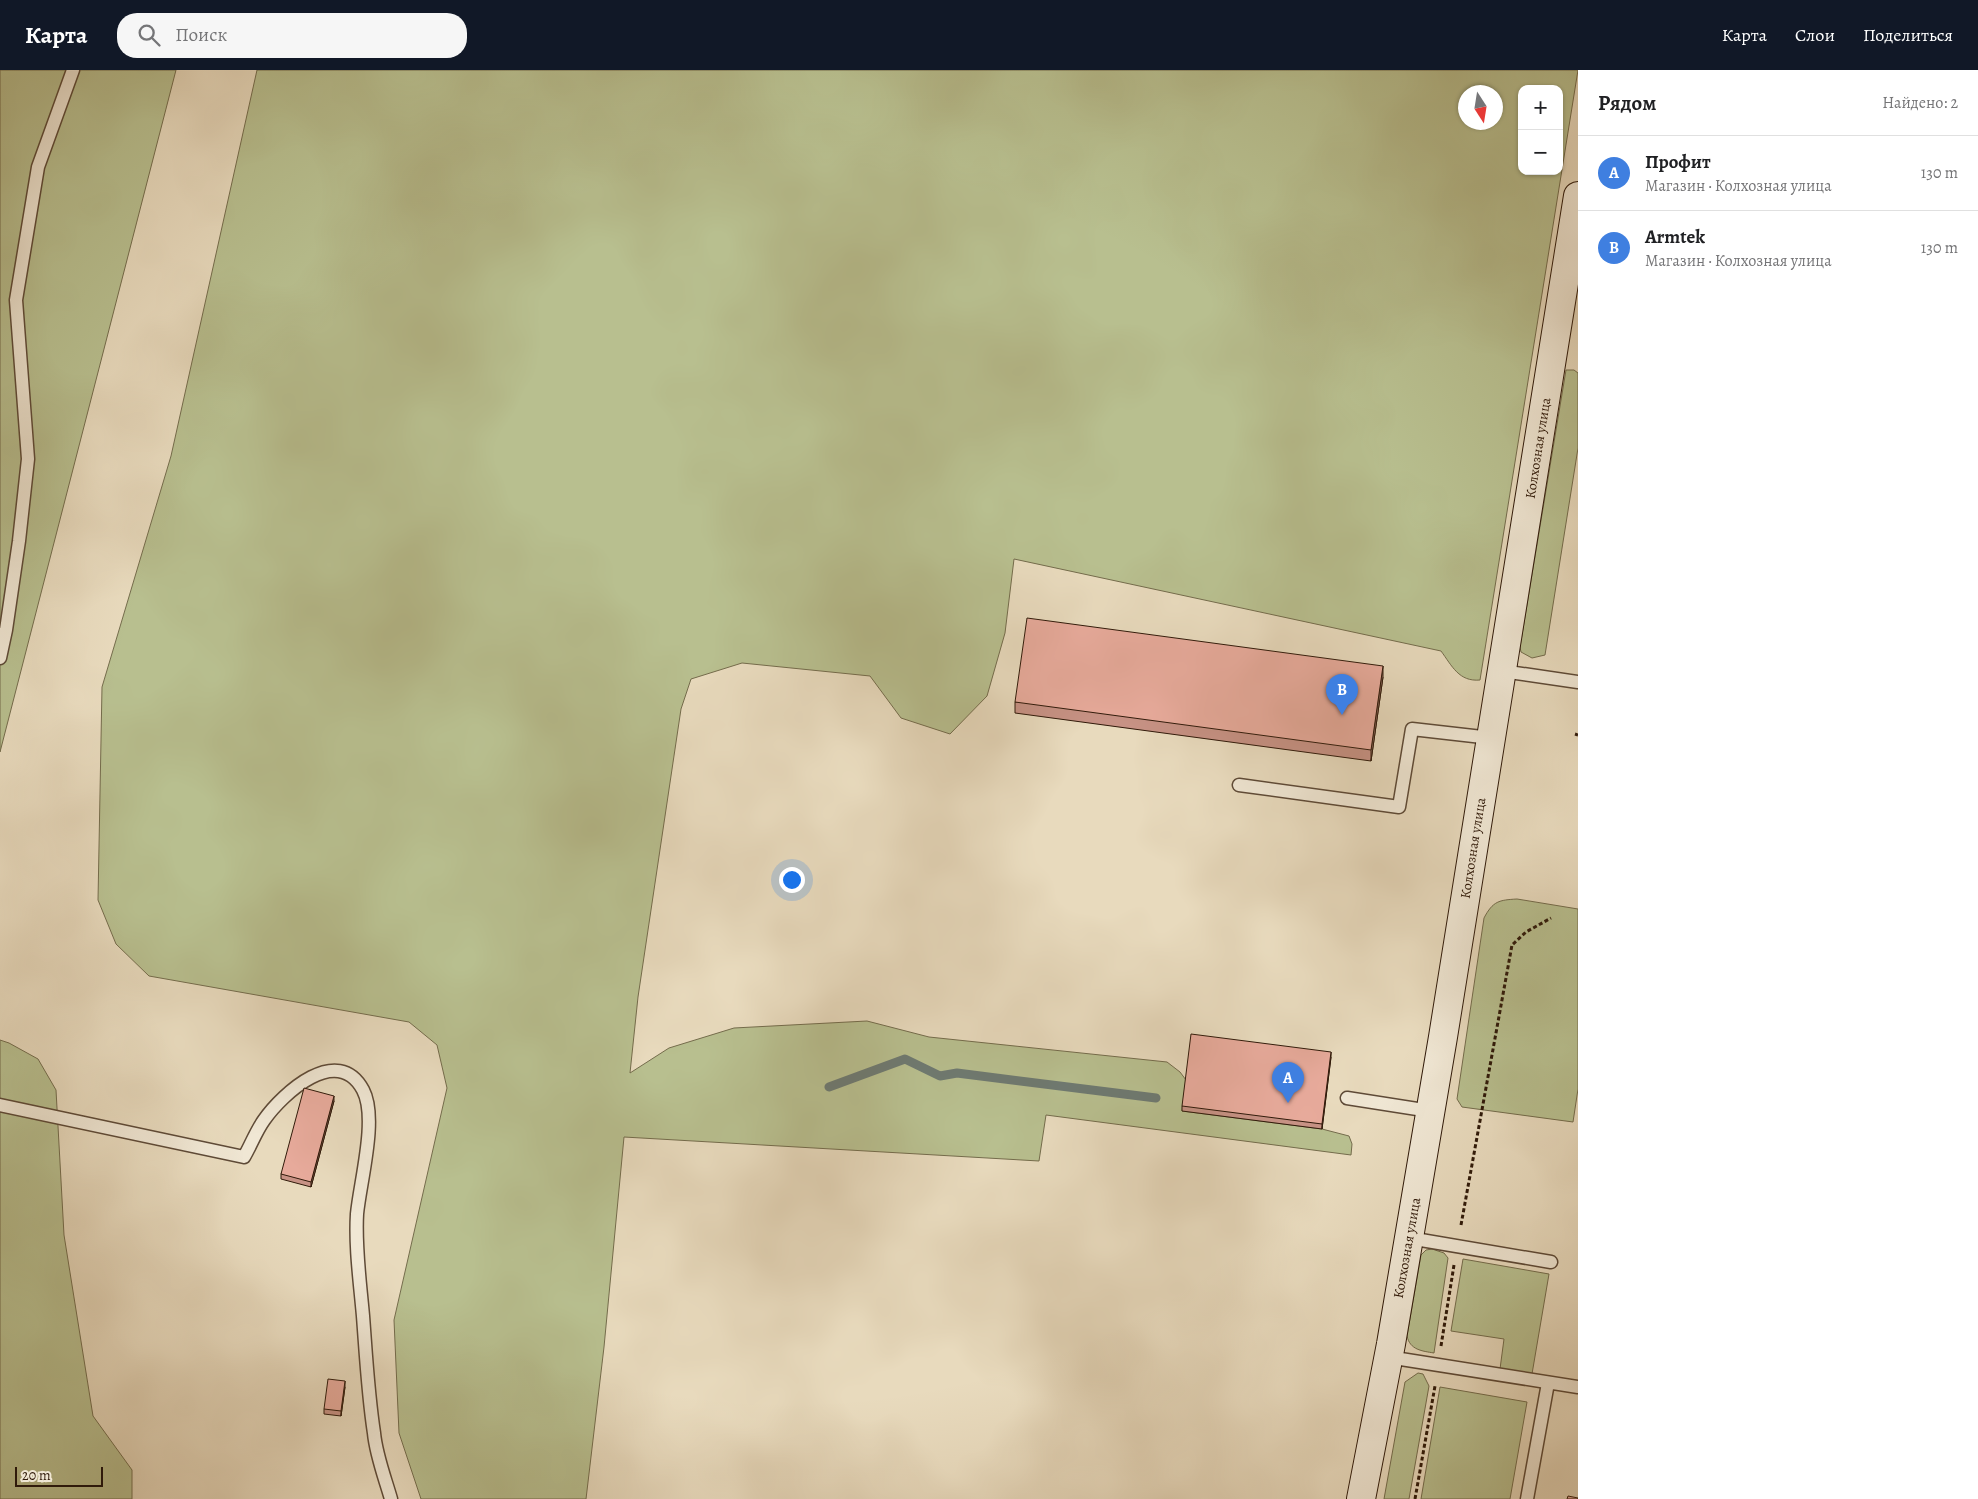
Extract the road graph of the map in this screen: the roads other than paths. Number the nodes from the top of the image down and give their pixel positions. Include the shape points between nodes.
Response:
1 (73, 70) edge
2 (1578, 196) edge
3 (0, 658) edge
4 (1502, 670) junction
5 (1578, 682) edge
6 (1491, 738) junction
7 (1239, 785) dead end
8 (1347, 1098) dead end
9 (0, 1106) edge
10 (1430, 1111) junction
11 (1409, 1238) junction
12 (1551, 1262) dead end
13 (1388, 1357) junction
14 (1548, 1383) junction
15 (1578, 1387) edge
16 (391, 1499) edge
17 (1361, 1499) edge
18 (1527, 1499) edge

1 - 3 lane via 38,167 16,300 28,459 19,541
2 - 4 street, Колхозная улица
4 - 5 lane
4 - 6 street, Колхозная улица
6 - 7 lane via 1412,729 1399,807
6 - 10 street, Колхозная улица
8 - 10 lane
9 - 16 lane via 244,1157 264,1120 292,1090 314,1074 333,1070 350,1076 363,1090 369,1110 357,1214 358,1260 374,1435
10 - 11 street, Колхозная улица
11 - 12 lane
11 - 13 street, Колхозная улица
13 - 14 lane
13 - 17 street, Колхозная улица
14 - 15 lane
14 - 18 lane

